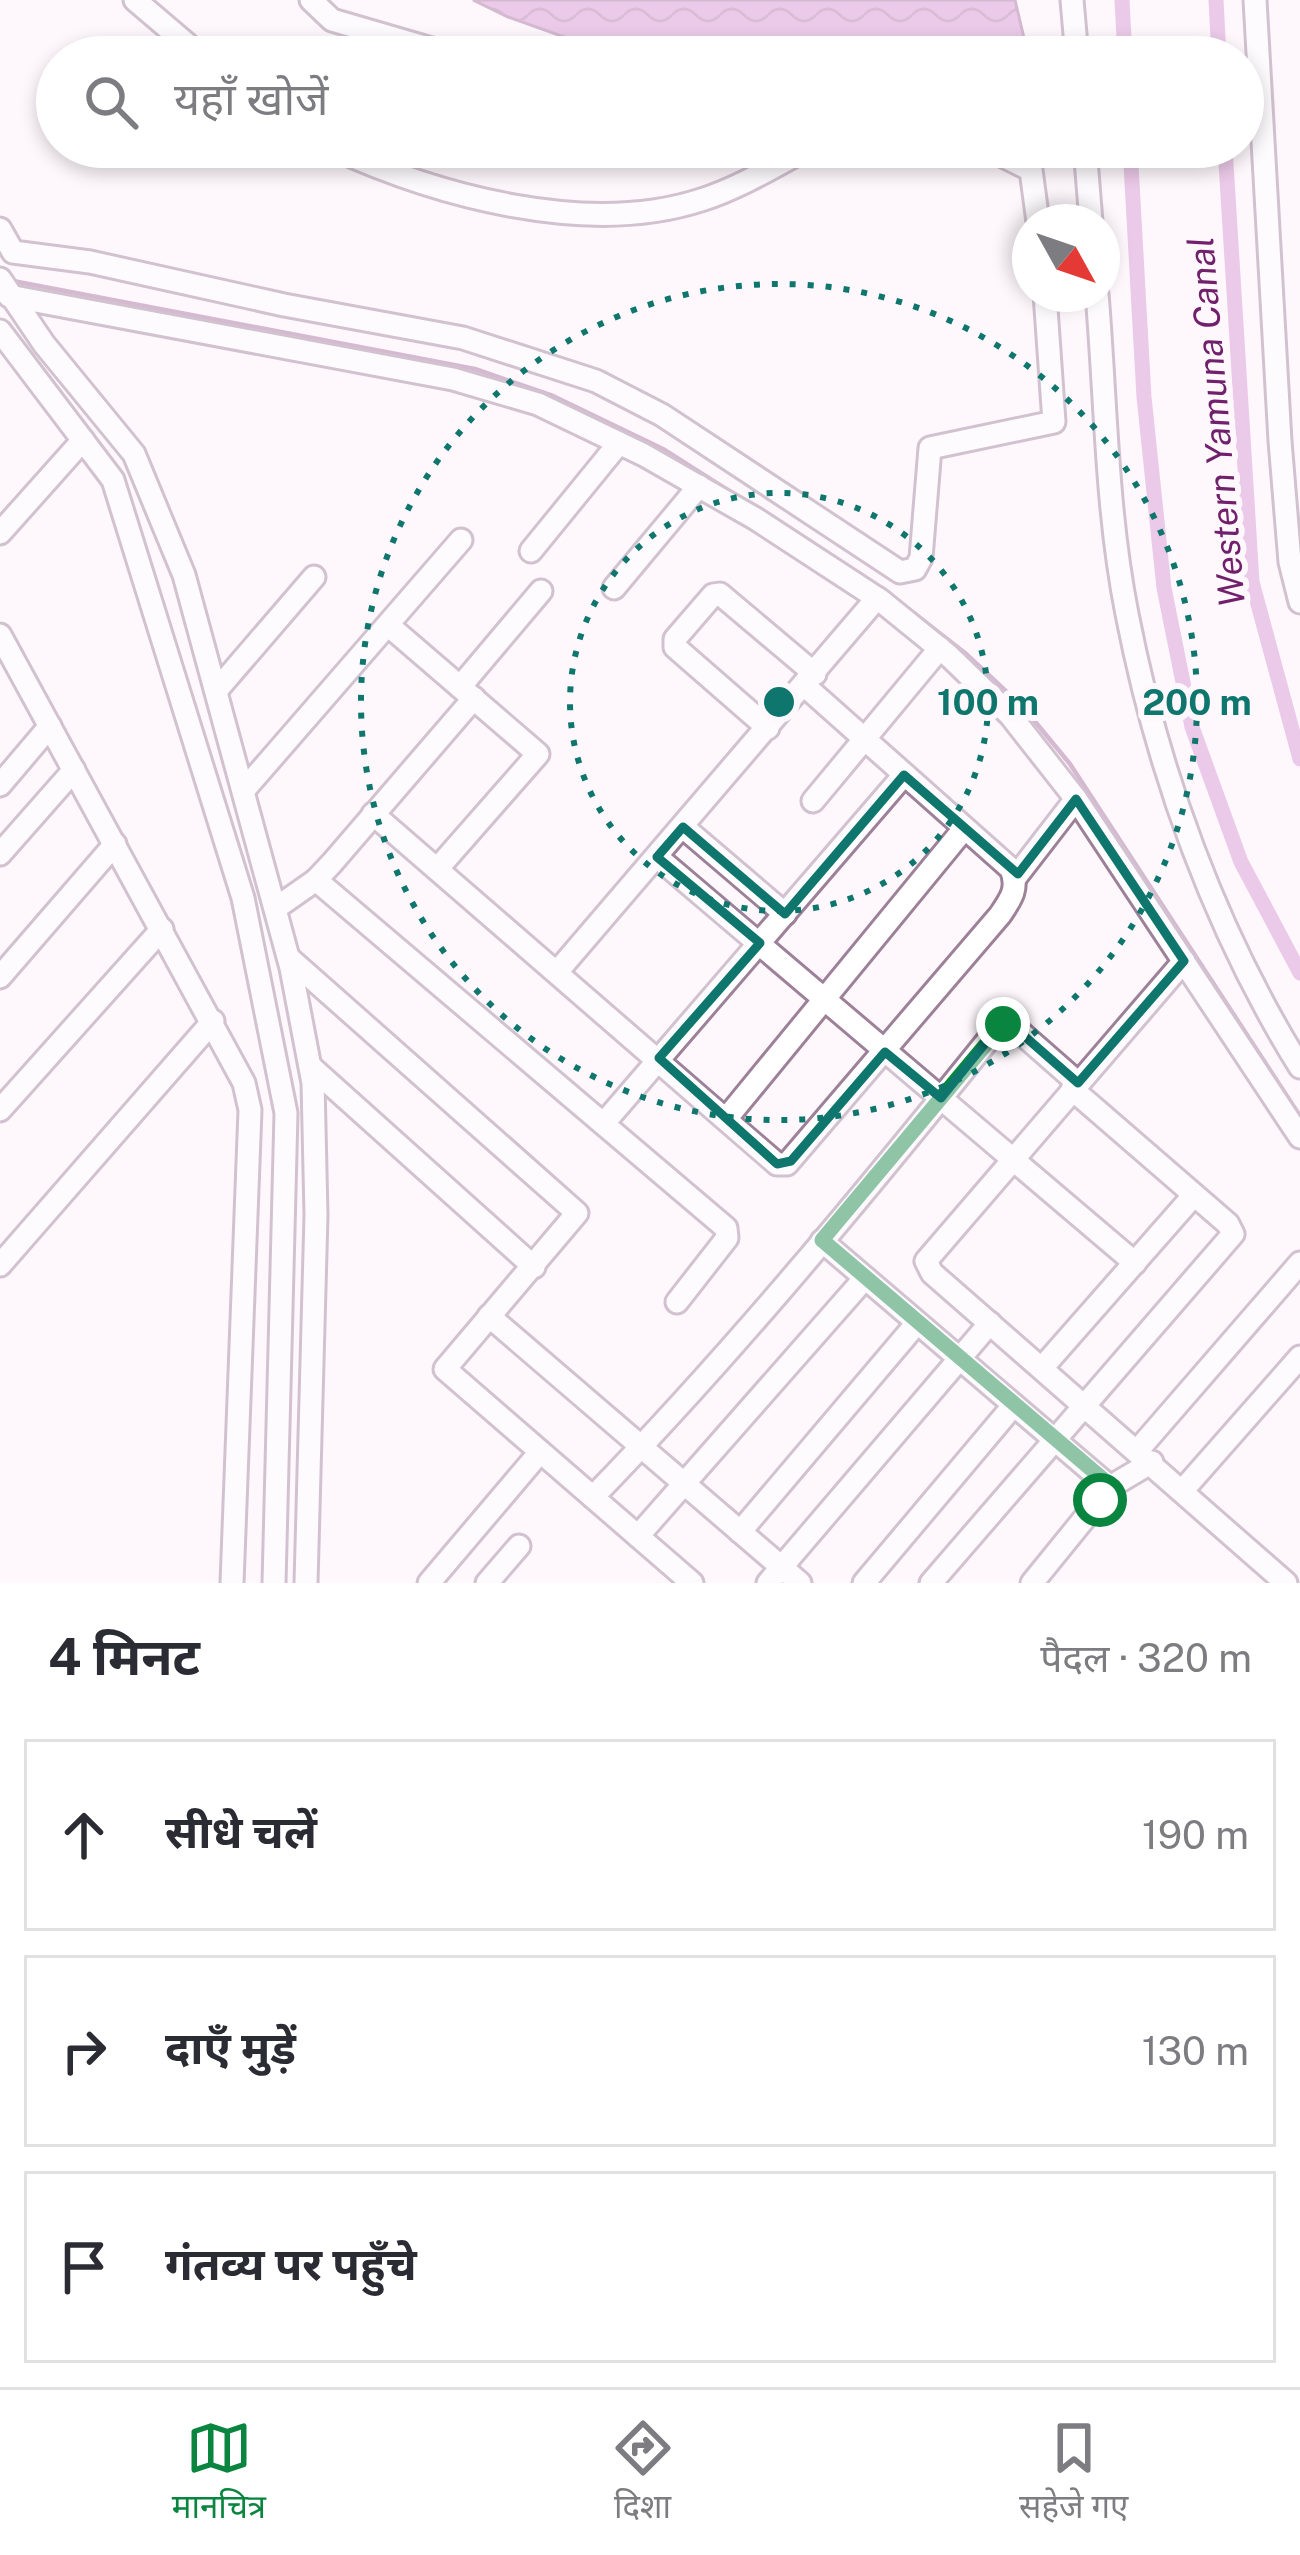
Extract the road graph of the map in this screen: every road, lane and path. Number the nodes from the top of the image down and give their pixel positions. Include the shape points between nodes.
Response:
1 (135, 0) edge
2 (311, 0) edge
3 (1072, 0) edge
4 (1255, 0) edge
5 (177, 36) edge
6 (387, 36) edge
7 (1075, 36) edge
8 (1257, 36) edge
9 (1264, 159) edge
10 (391, 168) edge
11 (767, 168) edge
12 (1027, 168) edge
13 (1087, 168) edge
14 (1036, 204) edge
15 (1090, 204) edge
16 (0, 229) edge
17 (4, 288) edge
18 (1046, 312) edge
19 (1098, 312) edge
20 (0, 331) edge
21 (83, 440) junction
22 (619, 443) junction
23 (698, 486) junction
24 (0, 533) edge
25 (461, 540) dead end
26 (531, 551) dead end
27 (314, 577) dead end
28 (614, 588) dead end
29 (541, 591) dead end
30 (877, 598) junction
31 (1300, 602) edge
32 (388, 625) junction
33 (0, 634) edge
34 (940, 648) junction
35 (810, 680) junction
36 (216, 691) junction
37 (467, 693) junction
38 (50, 726) junction
39 (768, 728) junction
40 (864, 741) junction
41 (74, 770) junction
42 (904, 775) junction
43 (0, 784) edge
44 (244, 790) junction
45 (1076, 799) junction
46 (813, 801) dead end
47 (373, 814) junction
48 (683, 827) junction
49 (963, 830) junction
50 (115, 844) junction
51 (0, 854) edge
52 (657, 857) junction
53 (438, 868) junction
54 (1015, 878) junction
55 (316, 880) junction
56 (276, 908) junction
57 (785, 914) junction
58 (162, 929) junction
59 (760, 943) junction
60 (289, 957) junction
61 (1184, 961) junction
62 (557, 972) junction
63 (0, 977) edge
64 (824, 999) junction
65 (213, 1021) junction
66 (885, 1052) junction
67 (659, 1058) junction
68 (310, 1066) junction
69 (1300, 1067) edge
70 (1075, 1086) junction
71 (941, 1098) junction
72 (0, 1110) edge
73 (726, 1119) junction
74 (604, 1123) junction
75 (1300, 1137) edge
76 (1014, 1159) junction
77 (1194, 1195) junction
78 (822, 1240) junction
79 (1136, 1263) junction
80 (1300, 1263) edge
81 (0, 1265) edge
82 (534, 1267) junction
83 (865, 1278) junction
84 (677, 1302) dead end
85 (489, 1316) junction
86 (917, 1323) junction
87 (990, 1323) junction
88 (1300, 1357) edge
89 (958, 1360) junction
90 (1042, 1368) junction
91 (1085, 1405) junction
92 (1013, 1406) junction
93 (1054, 1440) junction
94 (641, 1447) junction
95 (540, 1452) junction
96 (1145, 1456) junction
97 (685, 1484) junction
98 (1111, 1486) junction
99 (1184, 1490) junction
100 (592, 1497) junction
101 (278, 1498) junction
102 (308, 1502) junction
103 (232, 1528) junction
104 (276, 1528) junction
105 (740, 1532) junction
106 (638, 1536) junction
107 (519, 1546) dead end
108 (775, 1575) edge
109 (232, 1583) edge
110 (274, 1583) edge
111 (306, 1583) edge
112 (429, 1583) edge
113 (487, 1583) edge
114 (692, 1583) edge
115 (800, 1583) edge
116 (864, 1583) edge
117 (932, 1583) edge
118 (1032, 1583) edge
119 (1286, 1583) edge

1 - 5 street
2 - 6 street via 332,20
3 - 7 street
4 - 8 street
9 - 31 street via 1280,442
10 - 11 street via 473,197 600,214 700,201
12 - 14 street
13 - 15 street
16 - 18 street via 13,251 463,338 596,381 662,415 900,572 921,558 931,448 1054,422
17 - 22 street via 454,379 538,404
17 - 36 street via 134,454 184,575
19 - 69 street via 1126,614 1155,728 1226,934
20 - 21 street
21 - 24 street
21 - 101 street via 113,480 175,668 243,898 286,1113
22 - 23 street
22 - 26 street
23 - 28 street
23 - 30 street
25 - 32 street
27 - 36 street
29 - 37 street
30 - 34 street
30 - 35 street
32 - 37 street
32 - 44 street
33 - 38 street
34 - 40 street
34 - 45 street via 1010,715
35 - 39 street
35 - 39 street via 713,595 675,647
35 - 40 street
36 - 44 street
37 - 47 street
37 - 53 street via 538,754
38 - 41 street
38 - 43 street
39 - 48 street
40 - 42 street
40 - 46 street
41 - 50 street
41 - 51 street
42 - 49 street
42 - 57 street
44 - 56 street
45 - 54 street
45 - 61 street
47 - 53 street
47 - 55 street
48 - 52 street
48 - 57 street
49 - 54 street
49 - 64 street
50 - 58 street
50 - 63 street
52 - 59 street
52 - 62 street
53 - 62 street
54 - 66 street via 1000,915
55 - 56 street
55 - 74 street
56 - 60 street
57 - 59 street
58 - 65 street
58 - 72 street
59 - 64 street
59 - 67 street
60 - 68 street
60 - 82 street via 576,1211
61 - 70 street
61 - 75 street
62 - 67 street
64 - 66 street
64 - 73 street
65 - 81 street
65 - 103 street via 250,1110
66 - 71 street
66 - 73 street via 787,1164
67 - 73 street
67 - 74 street
68 - 82 street
68 - 102 street via 316,1215
70 - 71 street via 1003,1024
70 - 76 street
70 - 77 street
71 - 76 street
71 - 78 street
74 - 84 street via 728,1232
76 - 79 street
76 - 87 street via 926,1262
77 - 79 street
77 - 91 street via 1231,1237
78 - 83 street
78 - 94 street
79 - 90 street
80 - 96 street
82 - 85 street
83 - 86 street
83 - 97 street
85 - 94 street
85 - 95 street via 445,1369
86 - 89 street
86 - 105 street
87 - 89 street
87 - 90 street
88 - 99 street
89 - 92 street
89 - 108 street
90 - 91 street
91 - 93 street
91 - 96 street
92 - 93 street
92 - 116 street
93 - 98 street
93 - 117 street
94 - 97 street
94 - 100 street
95 - 100 street
95 - 112 street
96 - 98 street
96 - 99 street
97 - 105 street
97 - 106 street
98 - 118 street
99 - 119 street
100 - 106 street
101 - 102 street
101 - 104 street
102 - 111 street
103 - 104 street
103 - 109 street
104 - 110 street
105 - 108 street
106 - 114 street
107 - 113 street
108 - 115 street

